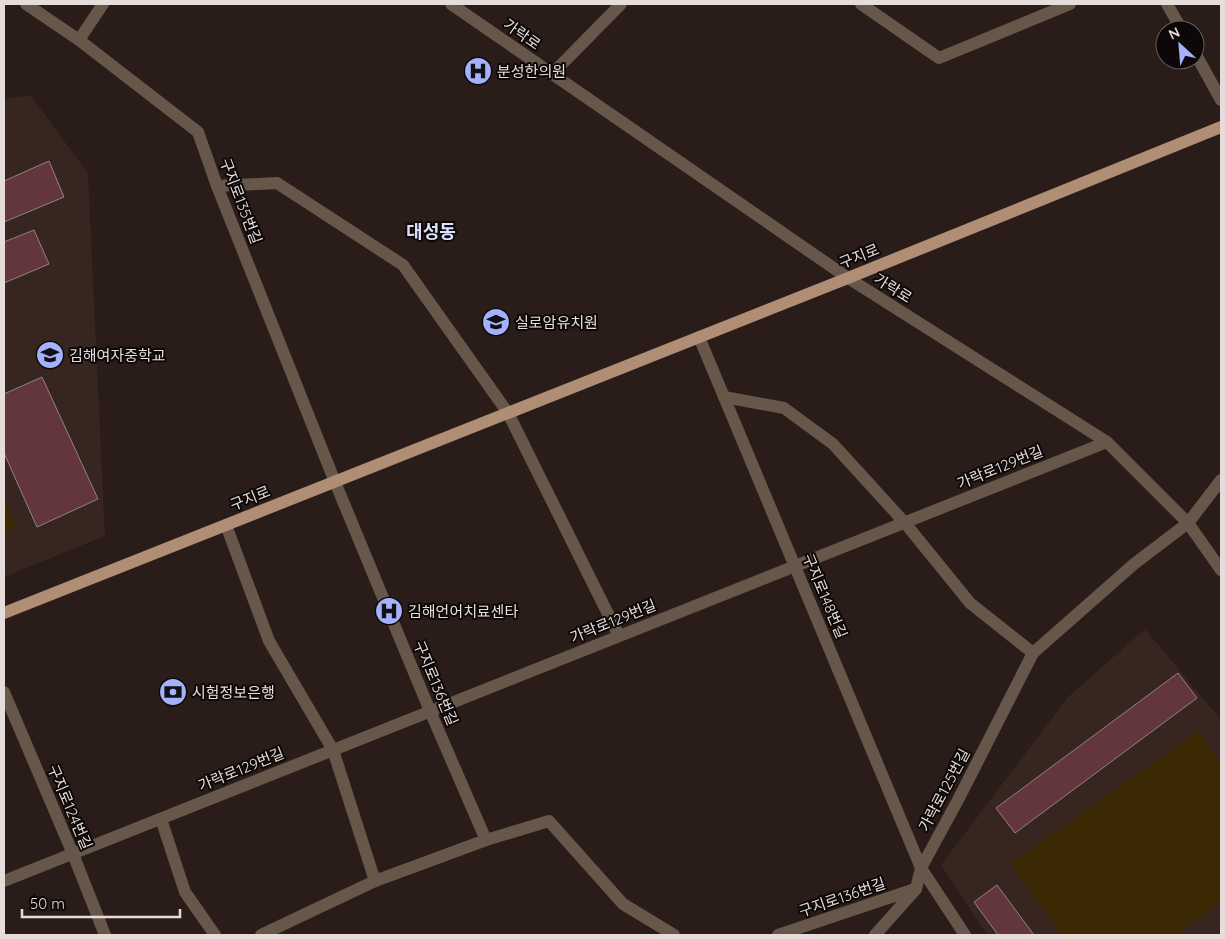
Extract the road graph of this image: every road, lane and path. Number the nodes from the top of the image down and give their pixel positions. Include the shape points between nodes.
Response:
1 (26, 4) edge
2 (103, 4) edge
3 (451, 4) edge
4 (621, 4) edge
5 (861, 4) edge
6 (1070, 4) edge
7 (1168, 4) edge
8 (1177, 20) edge
9 (79, 40) junction
10 (1204, 70) edge
11 (552, 74) junction
12 (1221, 100) edge
13 (1221, 127) edge
14 (217, 186) junction
15 (848, 278) junction
16 (699, 337) junction
17 (724, 397) junction
18 (508, 413) junction
19 (1108, 442) junction
20 (1221, 480) edge
21 (335, 482) junction
22 (905, 523) junction
23 (1188, 523) junction
24 (226, 525) junction
25 (795, 566) junction
26 (1221, 570) edge
27 (4, 613) edge
28 (619, 636) junction
29 (1033, 653) junction
30 (4, 692) edge
31 (430, 712) junction
32 (333, 750) junction
33 (161, 819) junction
34 (486, 840) junction
35 (73, 854) junction
36 (921, 868) junction
37 (4, 881) edge
38 (375, 881) junction
39 (916, 889) junction
40 (105, 935) edge
41 (215, 935) edge
42 (261, 935) edge
43 (674, 935) edge
44 (778, 935) edge
45 (875, 935) edge
46 (965, 935) edge

1 - 9 street, 구지로135번길
2 - 9 street
3 - 11 street, 가락로
4 - 11 street
5 - 6 street via 939,58
7 - 8 street
9 - 14 street, 구지로135번길 via 198,132
10 - 12 street
11 - 15 street, 가락로
13 - 15 main road, 구지로
14 - 18 street via 278,182 403,265
14 - 21 street, 구지로135번길
15 - 16 main road, 구지로
15 - 19 street, 가락로
16 - 17 street, 구지로148번길
16 - 18 main road, 구지로
17 - 22 street via 784,408 833,444
17 - 25 street, 구지로148번길
18 - 21 main road, 구지로
18 - 28 street
19 - 22 street, 가락로129번길
19 - 23 street, 가락로
20 - 23 street, 가락로125번길
21 - 24 main road, 구지로
21 - 31 street, 구지로136번길
22 - 25 street, 가락로129번길
22 - 29 street via 970,603
23 - 26 street, 가락로
23 - 29 street, 가락로125번길 via 1134,564
24 - 27 main road, 구지로
24 - 32 street via 269,641
25 - 28 street, 가락로129번길
25 - 36 street, 구지로148번길
28 - 31 street, 가락로129번길
29 - 36 street, 가락로125번길
30 - 35 street, 구지로124번길
31 - 32 street, 가락로129번길
31 - 34 street, 구지로136번길
32 - 33 street, 가락로129번길
32 - 38 street
33 - 35 street, 가락로129번길
33 - 41 street via 185,892
34 - 38 street
34 - 43 street via 549,821 622,904
35 - 37 street, 가락로129번길
35 - 40 street, 구지로124번길
36 - 39 street, 가락로125번길
36 - 46 street, 구지로148번길
38 - 42 street
39 - 44 street, 구지로136번길
39 - 45 street, 가락로125번길

